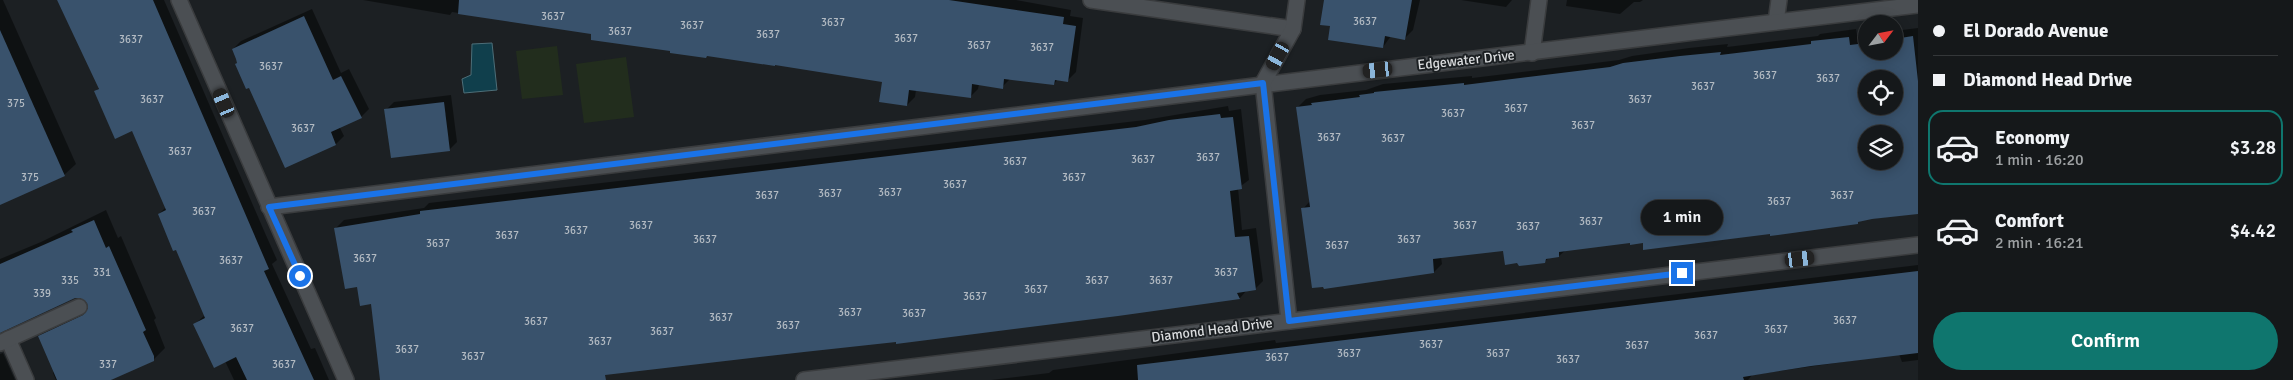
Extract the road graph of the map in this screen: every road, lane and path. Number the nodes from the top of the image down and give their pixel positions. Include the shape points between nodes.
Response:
1 (179, 0) edge
2 (1091, 0) edge
3 (1297, 0) edge
4 (1539, 0) edge
5 (1779, 0) edge
6 (1918, 5) edge
7 (1776, 22) junction
8 (1293, 29) junction
9 (1532, 53) junction
10 (1263, 83) junction
11 (269, 207) junction
12 (1918, 245) edge
13 (79, 307) dead end
14 (1289, 321) junction
15 (4, 341) edge
16 (26, 380) edge
17 (346, 380) edge
18 (804, 380) edge

1 - 11 lane
2 - 8 lane
3 - 8 lane
4 - 9 lane
5 - 7 lane
6 - 7 lane, Edgewater Drive
7 - 9 lane, Edgewater Drive
8 - 10 lane
9 - 10 lane, Edgewater Drive
10 - 11 lane, Edgewater Drive
10 - 14 lane
11 - 17 lane
12 - 14 lane, Diamond Head Drive
13 - 15 lane
14 - 18 lane, Diamond Head Drive
15 - 16 lane

